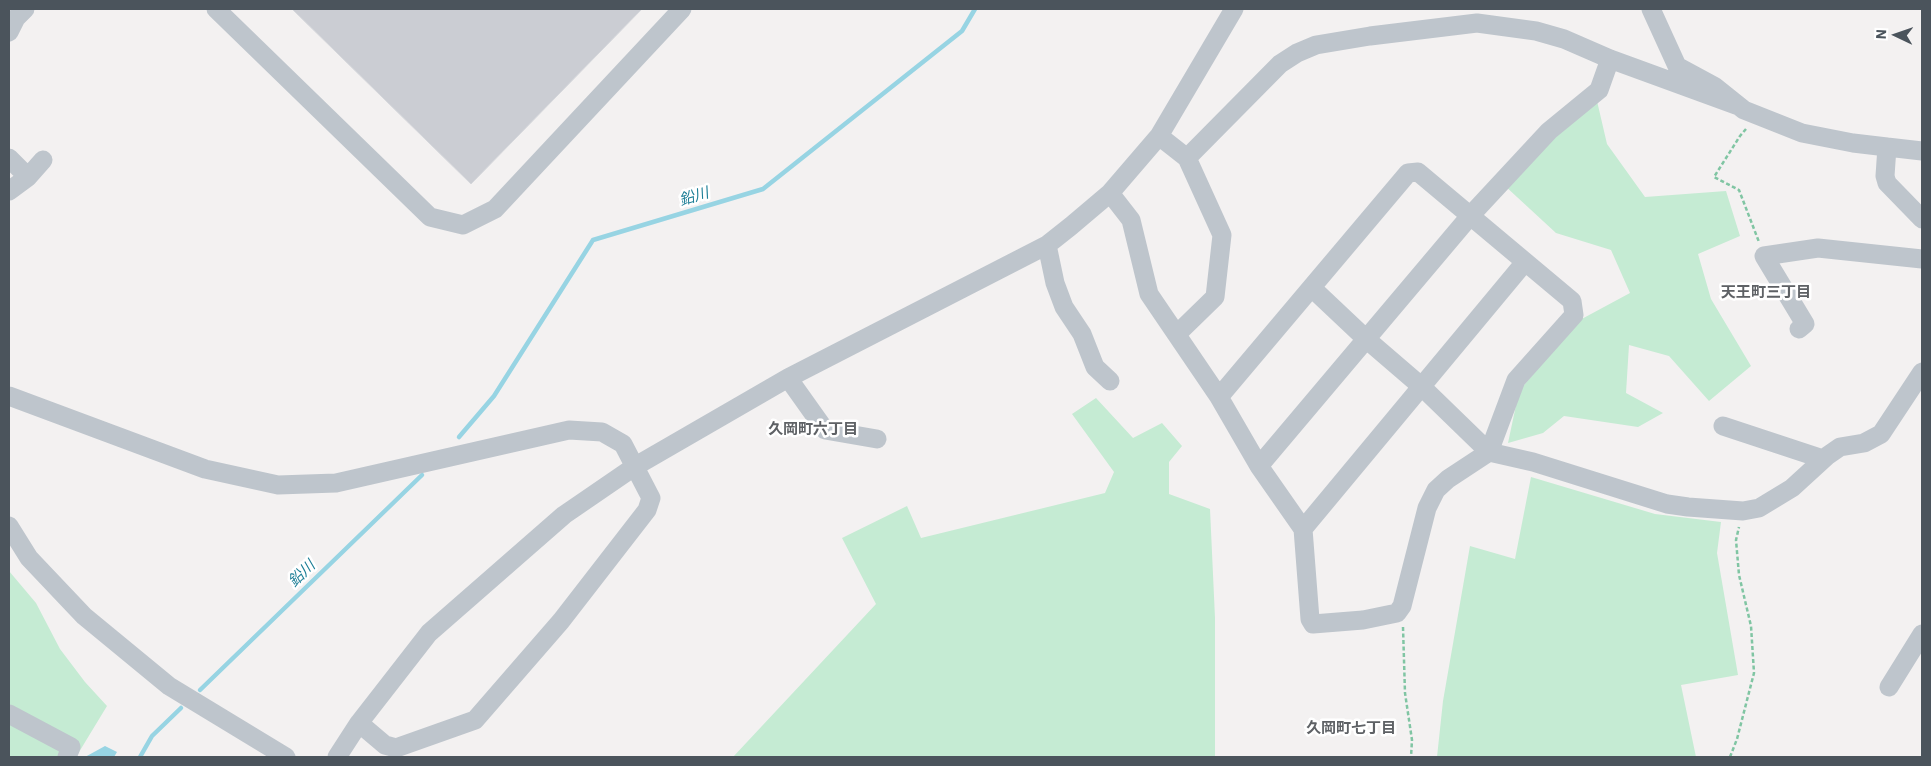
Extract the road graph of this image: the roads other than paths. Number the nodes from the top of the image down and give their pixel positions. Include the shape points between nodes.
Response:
1 (25, 9) edge
2 (216, 9) edge
3 (682, 9) edge
4 (1234, 9) edge
5 (1652, 9) edge
6 (9, 32) edge
7 (1610, 59) junction
8 (1736, 105) junction
9 (1159, 136) junction
10 (1887, 147) junction
11 (1922, 151) edge
12 (9, 158) edge
13 (1187, 158) junction
14 (43, 160) dead end
15 (28, 177) junction
16 (9, 191) edge
17 (1110, 193) junction
18 (1470, 216) junction
19 (1922, 219) edge
20 (1047, 245) junction
21 (1922, 259) edge
22 (1525, 262) junction
23 (1312, 288) junction
24 (1799, 328) dead end
25 (1177, 334) junction
26 (1365, 338) junction
27 (1922, 372) edge
28 (788, 378) junction
29 (1110, 381) dead end
30 (1422, 387) junction
31 (9, 396) edge
32 (1219, 397) junction
33 (1722, 426) dead end
34 (877, 438) dead end
35 (1489, 452) junction
36 (1823, 459) junction
37 (1259, 466) junction
38 (634, 467) junction
39 (9, 526) edge
40 (1303, 529) junction
41 (1922, 634) edge
42 (1890, 687) dead end
43 (9, 714) edge
44 (359, 723) junction
45 (67, 757) edge
46 (286, 757) edge
47 (337, 757) edge

1 - 6 street
2 - 3 street via 430,217 463,225 495,209
4 - 9 street
5 - 8 street via 1677,66 1714,86
7 - 8 street
7 - 13 street via 1536,31 1477,22 1316,45 1280,64
7 - 18 street via 1599,90 1549,131
8 - 10 street via 1802,133 1853,144
9 - 13 street
9 - 17 street
10 - 11 street
10 - 19 street via 1887,183
12 - 15 street
13 - 25 street via 1222,235 1215,297
14 - 15 street
15 - 16 street
17 - 20 street
17 - 25 street via 1131,220 1149,294
18 - 22 street
18 - 23 street via 1418,172 1408,172
18 - 26 street
20 - 28 street
20 - 29 street via 1064,307 1082,334 1095,367
21 - 24 street via 1818,248 1764,256 1805,324
22 - 30 street
22 - 35 street via 1572,301 1574,315 1516,380
23 - 26 street
23 - 32 street
25 - 32 street
26 - 30 street
26 - 37 street
27 - 36 street via 1881,434 1864,443 1840,447
28 - 34 street via 825,430
28 - 38 street
30 - 35 street
30 - 40 street
31 - 38 street via 205,469 278,485 336,483 569,430 602,432 622,444
32 - 37 street
33 - 36 street
35 - 36 street via 1534,462 1667,504 1742,511 1758,508 1792,488
35 - 40 street via 1448,478 1436,490 1427,508 1402,606 1397,613 1313,624
37 - 40 street
38 - 44 street via 564,515 429,633
38 - 44 street via 651,498 647,510 561,621 475,720 396,748 385,745
39 - 46 street via 30,558 84,616 169,686
41 - 42 street
43 - 45 street via 71,747
44 - 47 street

